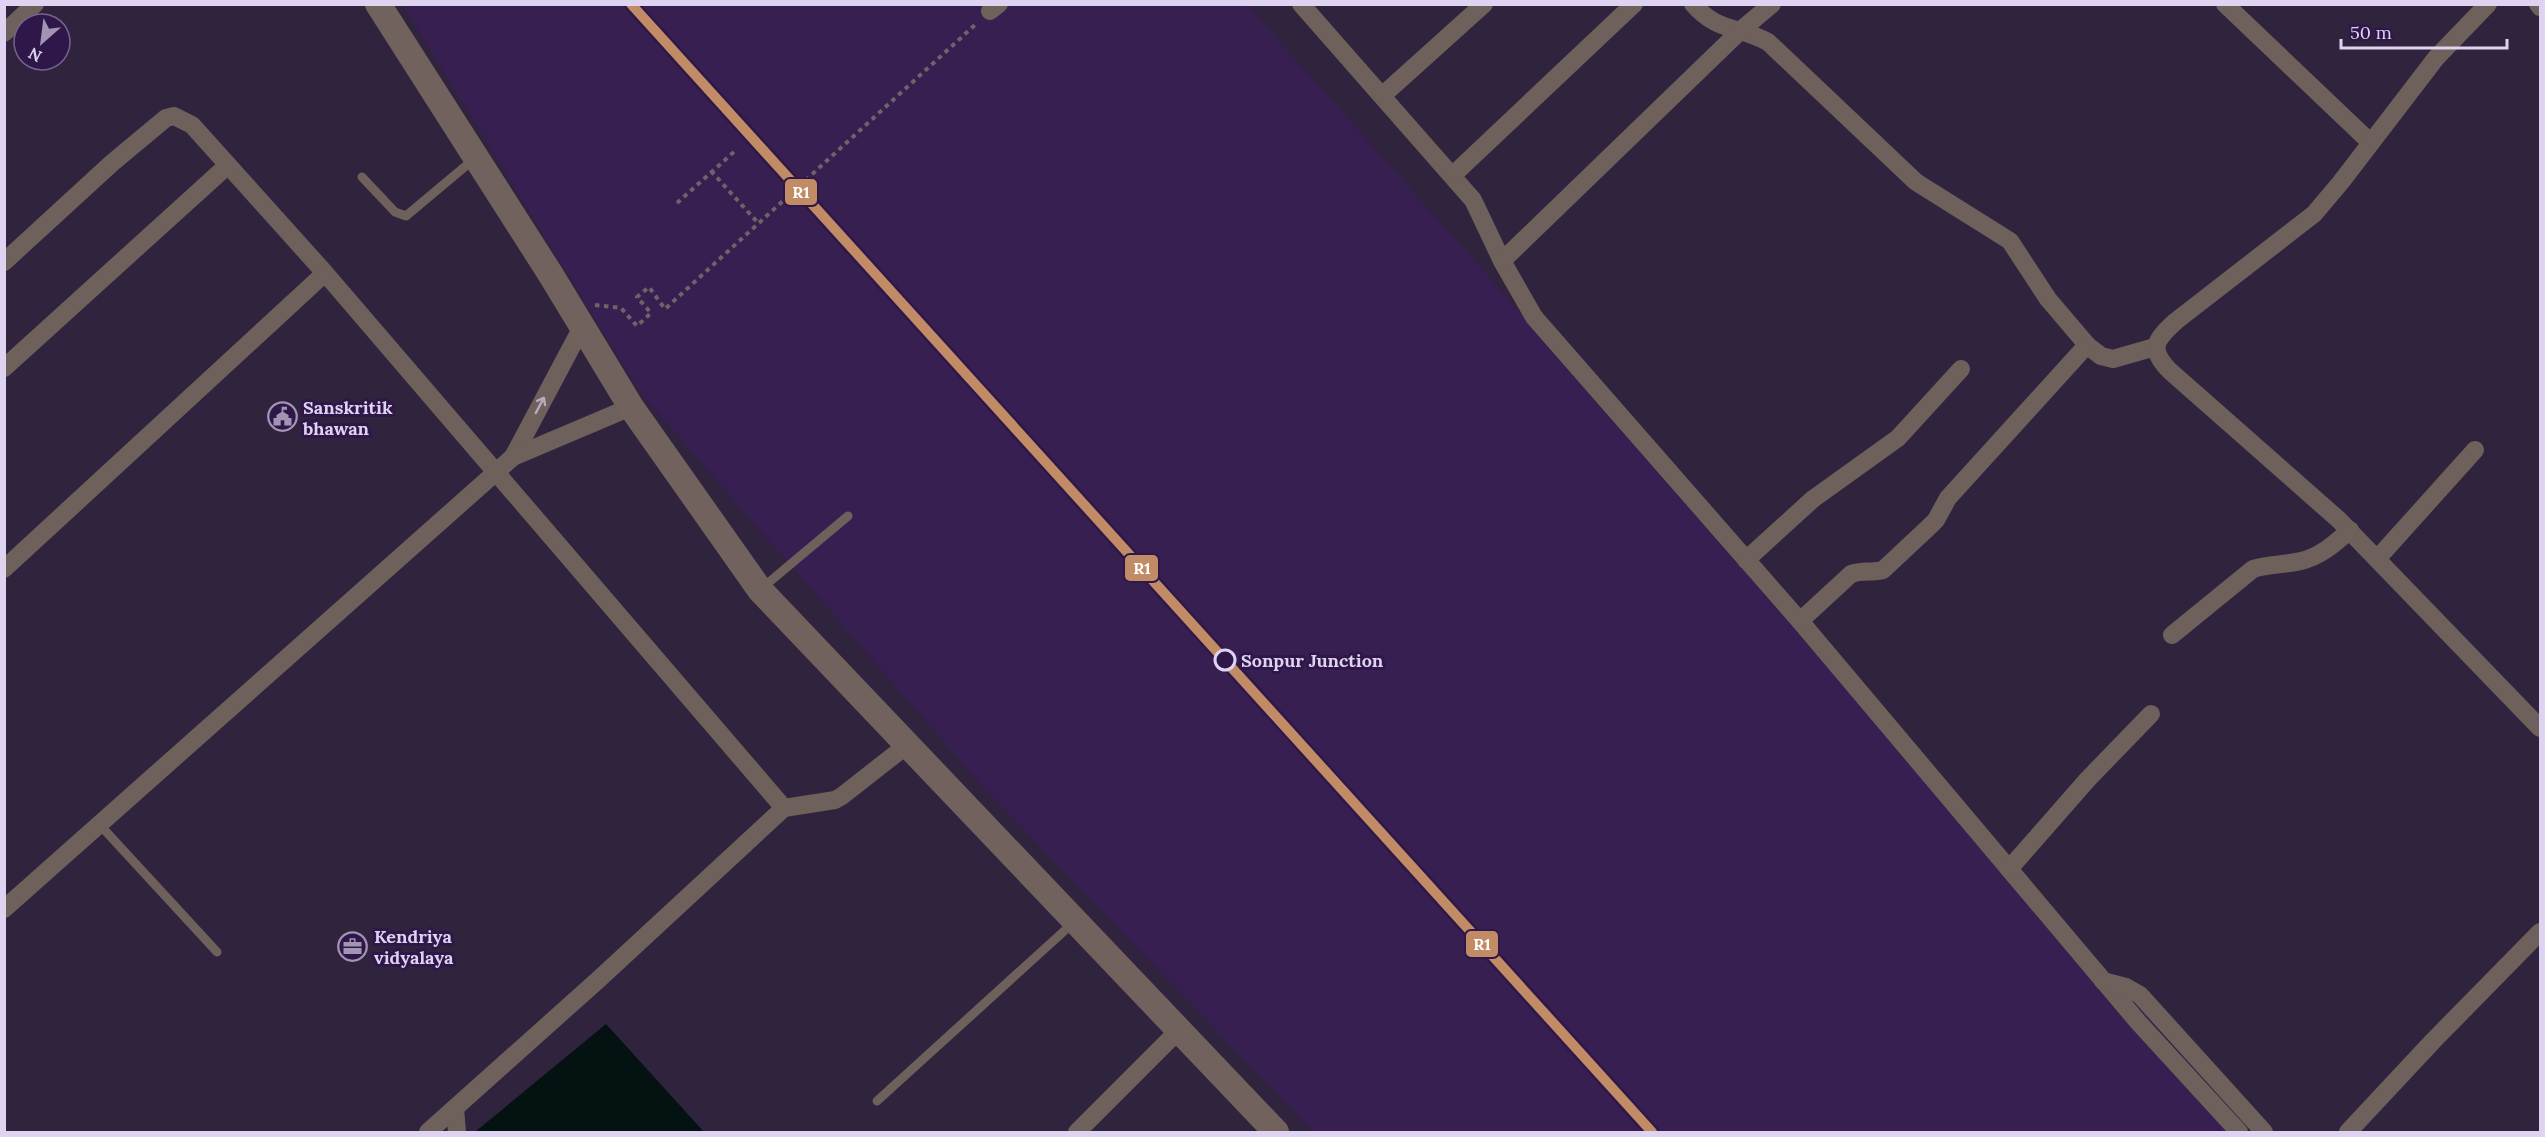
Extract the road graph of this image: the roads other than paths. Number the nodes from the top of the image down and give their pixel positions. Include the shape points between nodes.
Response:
1 (35, 4) edge
2 (378, 4) edge
3 (1301, 4) edge
4 (1484, 4) edge
5 (1634, 4) edge
6 (1693, 4) edge
7 (1772, 4) edge
8 (2225, 4) edge
9 (2488, 4) edge
10 (1740, 31) junction
11 (4, 33) edge
12 (1383, 95) junction
13 (2371, 143) junction
14 (476, 158) junction
15 (228, 165) junction
16 (1453, 175) junction
17 (362, 177) dead end
18 (1502, 261) junction
19 (4, 262) edge
20 (325, 273) junction
21 (582, 327) junction
22 (2087, 345) junction
23 (2155, 347) junction
24 (4, 368) edge
25 (1961, 369) dead end
26 (631, 407) junction
27 (2475, 450) dead end
28 (513, 457) junction
29 (496, 471) junction
30 (848, 516) dead end
31 (2350, 530) junction
32 (2377, 559) junction
33 (1746, 560) junction
34 (4, 569) edge
35 (760, 590) junction
36 (1800, 621) junction
37 (2172, 635) dead end
38 (2151, 714) dead end
39 (2541, 728) edge
40 (907, 745) junction
41 (784, 808) junction
42 (99, 824) junction
43 (2009, 869) junction
44 (6, 904) edge
45 (1075, 921) junction
46 (2541, 932) edge
47 (217, 952) dead end
48 (2103, 981) junction
49 (1179, 1030) junction
50 (877, 1101) dead end
51 (455, 1108) junction
52 (428, 1132) edge
53 (457, 1132) edge
54 (1077, 1132) edge
55 (1276, 1132) edge
56 (2239, 1132) edge
57 (2264, 1132) edge
58 (2349, 1132) edge

1 - 11 street
2 - 14 main road
3 - 12 street
4 - 12 street
5 - 16 street
6 - 10 street via 1713,23
7 - 10 street
8 - 13 street
9 - 13 street via 2436,58
10 - 18 street
10 - 22 street via 1768,42 1783,54 1916,182 2010,241 2048,299
12 - 16 street
13 - 23 street via 2314,214 2176,321 2162,333
14 - 17 lane via 406,216 395,212
14 - 21 main road
15 - 19 street via 192,125 174,116 166,118
15 - 20 street
15 - 24 street
16 - 18 street via 1480,210
18 - 33 street via 1534,317
20 - 29 street
20 - 34 street
21 - 26 main road
28 -> 21 street
22 - 23 street via 2101,356 2113,359
22 - 36 street via 1948,498 1930,526 1882,570 1851,574
23 - 31 street via 2158,358 2170,371
25 - 33 street via 1898,438 1813,499
26 - 28 street
26 - 35 main road
27 - 32 street
28 - 29 street
29 - 41 street
29 - 42 street
30 - 35 lane
31 - 32 street
31 - 37 street via 2316,556 2253,569
32 - 39 street
33 - 36 street
35 - 40 main road
36 - 43 street
38 - 43 street
40 - 41 street via 835,800
40 - 45 main road
41 - 51 street
42 - 44 street
42 - 47 lane
43 - 48 street
45 - 49 main road
45 - 50 lane
46 - 58 street
48 - 56 street
48 - 57 street via 2140,995
49 - 54 street
49 - 55 main road
51 - 52 street
51 - 53 street

